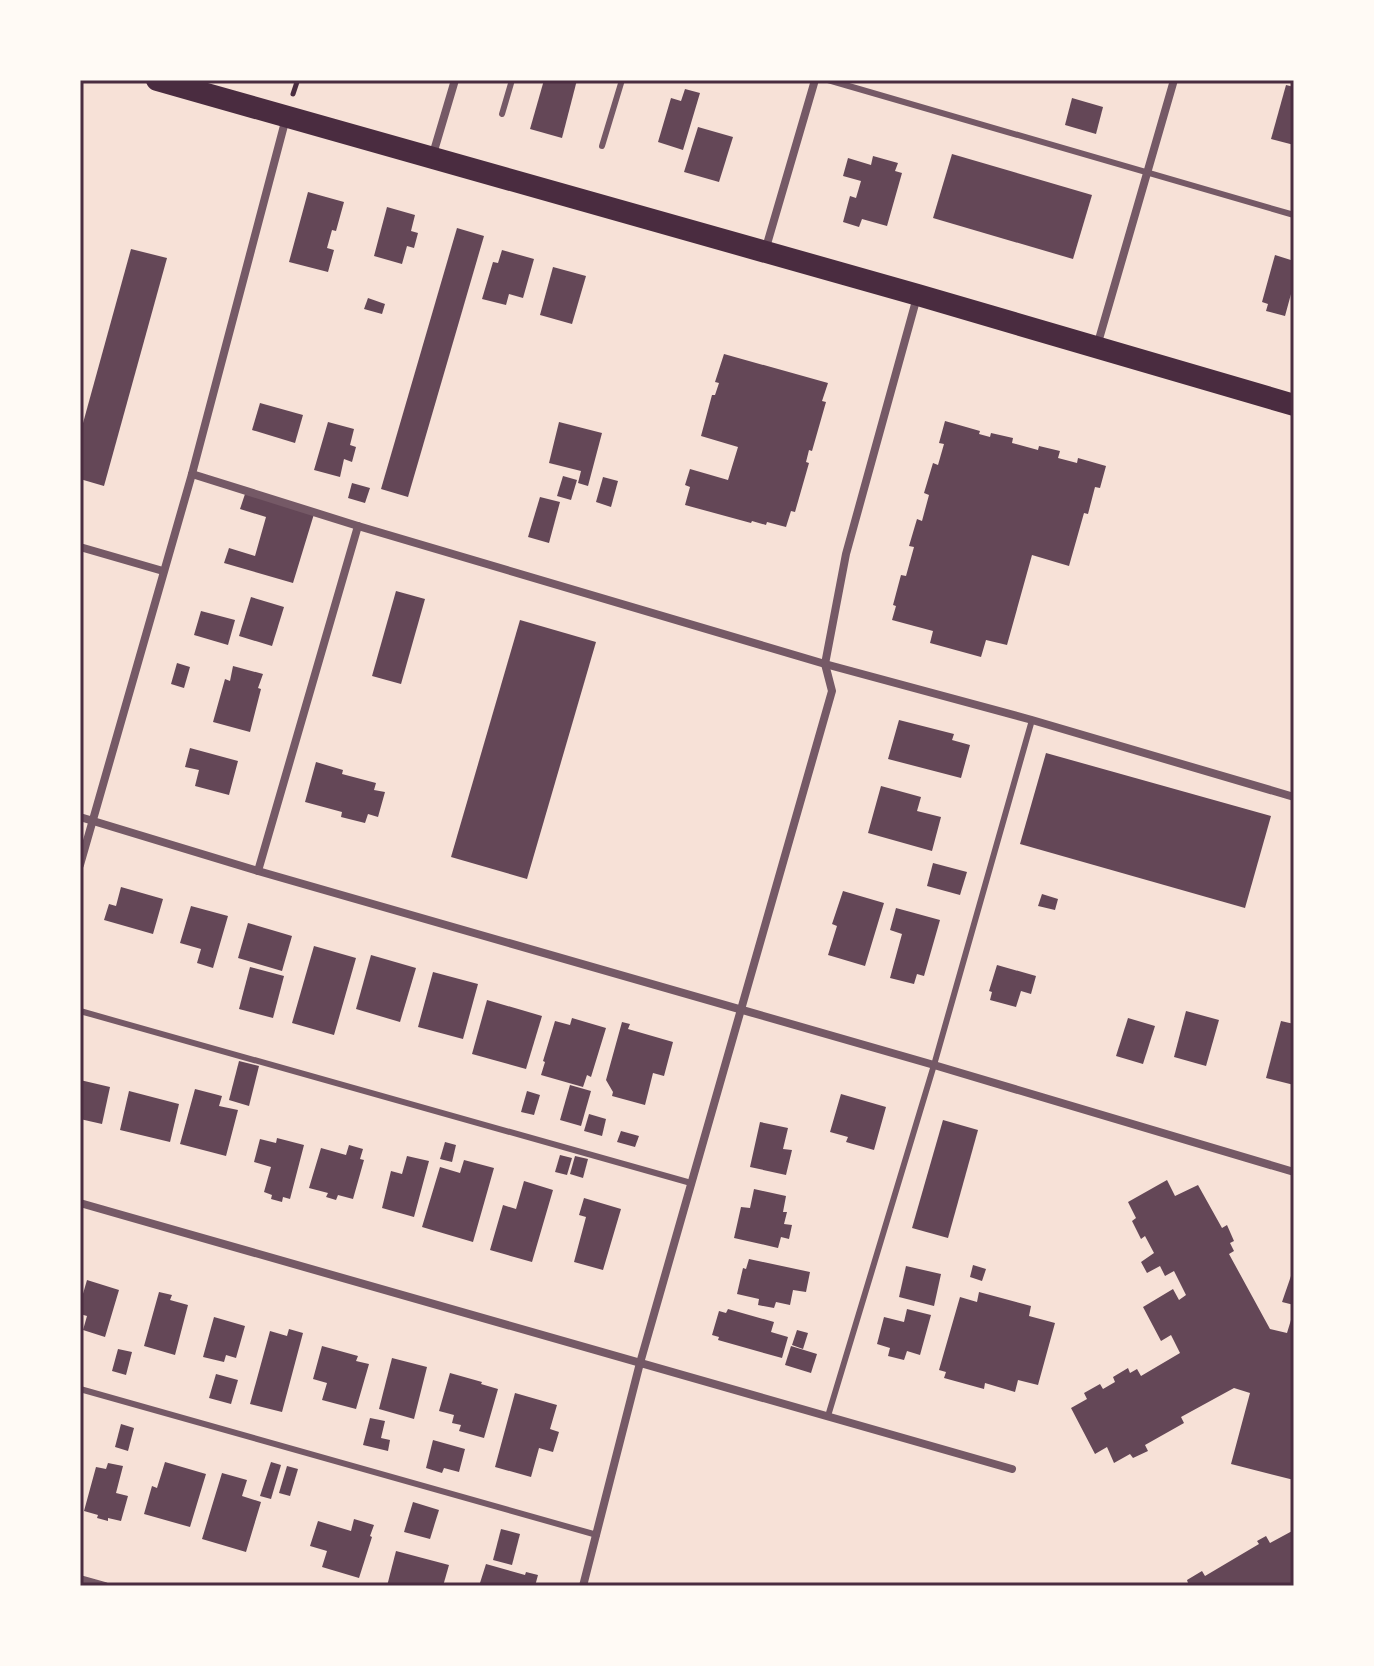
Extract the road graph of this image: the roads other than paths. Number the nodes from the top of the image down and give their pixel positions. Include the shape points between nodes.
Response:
1 (157, 80) edge
2 (455, 80) edge
3 (512, 80) edge
4 (622, 80) edge
5 (815, 80) edge
6 (828, 80) edge
7 (1174, 80) edge
8 (502, 114) dead end
9 (286, 118) junction
10 (602, 146) dead end
11 (432, 159) junction
12 (1147, 172) junction
13 (1294, 215) edge
14 (764, 252) junction
15 (918, 295) junction
16 (1096, 347) junction
17 (1294, 405) edge
18 (192, 474) junction
19 (358, 526) junction
20 (80, 547) edge
21 (163, 571) junction
22 (825, 664) junction
23 (1032, 720) junction
24 (1294, 797) edge
25 (80, 817) edge
26 (93, 822) junction
27 (80, 865) edge
28 (258, 871) junction
29 (742, 1010) junction
30 (80, 1011) edge
31 (934, 1065) junction
32 (1294, 1172) edge
33 (691, 1183) junction
34 (80, 1203) edge
35 (640, 1363) junction
36 (80, 1389) edge
37 (828, 1416) junction
38 (1012, 1469) dead end
39 (597, 1535) junction
40 (80, 1579) edge
41 (105, 1586) edge
42 (583, 1586) edge

1 - 9 highway
2 - 11 street
3 - 8 lane
4 - 10 lane
5 - 14 street
6 - 12 lane
7 - 12 street
9 - 11 highway
9 - 18 street
11 - 14 highway
12 - 13 lane
12 - 16 street
14 - 15 highway
15 - 16 highway
15 - 22 street via 846,554
16 - 17 highway
18 - 19 street
18 - 21 street
19 - 22 street
19 - 28 street
20 - 21 street
21 - 26 street
22 - 23 street
22 - 29 street via 832,691
23 - 24 street
23 - 31 lane
25 - 26 street
26 - 27 street
26 - 28 street
28 - 29 street
29 - 31 street
29 - 33 street
30 - 33 lane
31 - 32 street
31 - 37 lane
33 - 35 street
34 - 35 street
35 - 37 street
35 - 39 street
36 - 39 lane
37 - 38 street
39 - 42 street
40 - 41 street

